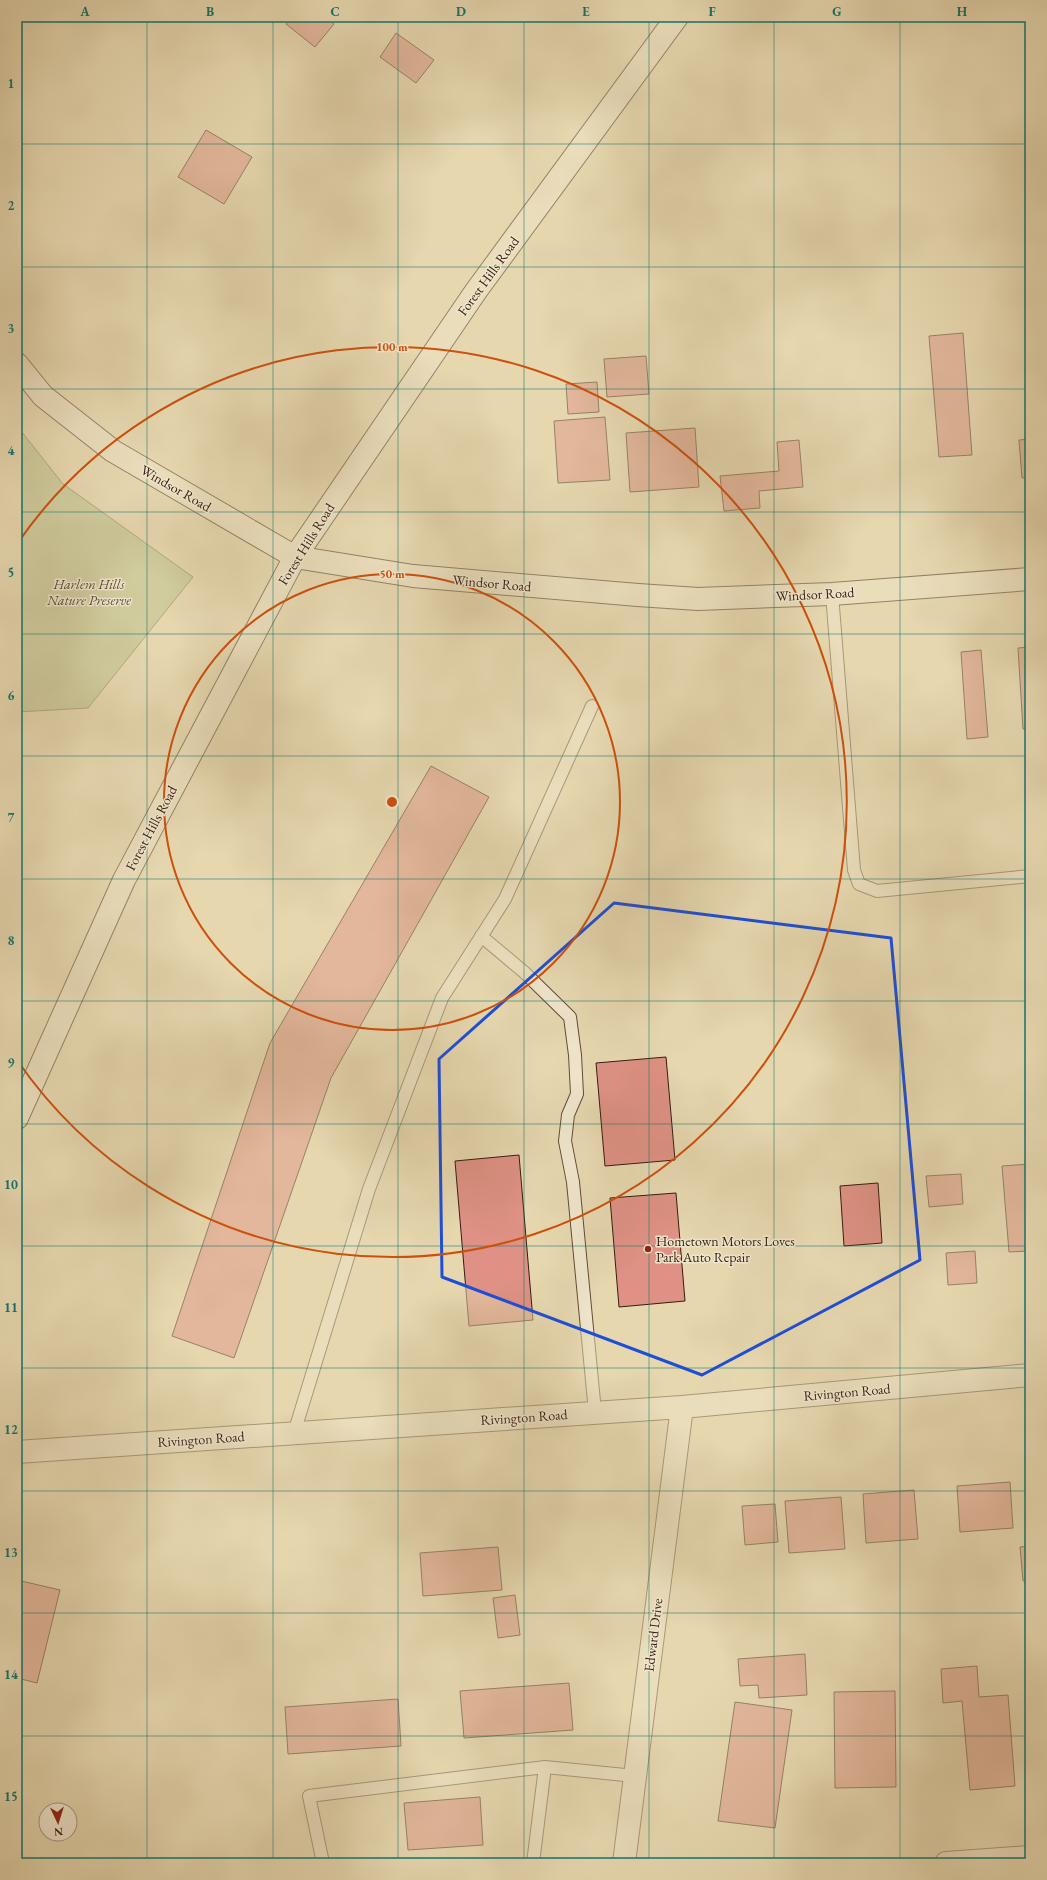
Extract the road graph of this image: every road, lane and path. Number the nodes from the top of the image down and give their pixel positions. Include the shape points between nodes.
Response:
1 (677, 17) edge
2 (17, 364) edge
3 (295, 557) junction
4 (1030, 579) edge
5 (832, 594) junction
6 (592, 706) dead end
7 (1030, 876) edge
8 (481, 936) junction
9 (17, 1118) edge
10 (1030, 1375) edge
11 (682, 1406) junction
12 (596, 1412) junction
13 (294, 1433) junction
14 (17, 1452) edge
15 (545, 1767) junction
16 (635, 1776) junction
17 (1030, 1857) edge
18 (323, 1863) edge
19 (533, 1863) edge
20 (624, 1863) edge
21 (946, 1863) edge

1 - 3 street, Forest Hills Road via 476,291
2 - 3 street, Windsor Road via 43,396 113,451
3 - 5 street, Windsor Road via 413,576 638,595 698,598
3 - 9 street, Forest Hills Road via 124,880
4 - 5 street, Windsor Road
5 - 7 lane via 854,870 859,884 877,891
6 - 8 lane via 505,899
8 - 12 lane via 570,1016 577,1094 568,1115 565,1141 573,1182
8 - 13 lane via 442,998 369,1189
10 - 11 street, Rivington Road
11 - 12 street, Rivington Road
11 - 16 street, Edward Drive
12 - 13 street, Rivington Road
13 - 14 street, Rivington Road
15 - 16 lane
15 - 18 lane via 309,1796
15 - 19 lane
16 - 20 street, Edward Drive
17 - 21 street

